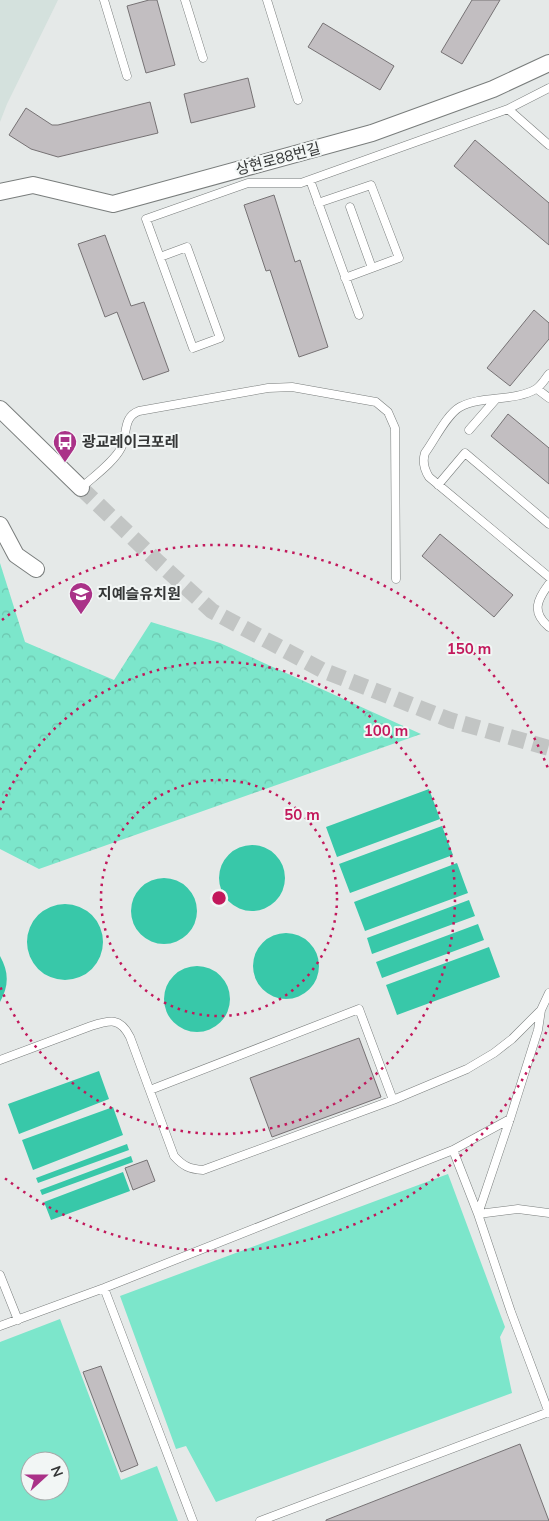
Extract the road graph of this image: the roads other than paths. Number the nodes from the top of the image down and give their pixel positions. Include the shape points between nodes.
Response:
1 (104, 0) edge
2 (185, 0) edge
3 (267, 0) edge
4 (203, 58) dead end
5 (549, 63) edge
6 (126, 76) dead end
7 (549, 88) edge
8 (298, 100) dead end
9 (508, 109) junction
10 (549, 146) edge
11 (310, 180) junction
12 (0, 192) edge
13 (318, 203) junction
14 (350, 207) dead end
15 (160, 257) junction
16 (372, 268) junction
17 (346, 278) junction
18 (359, 314) dead end
19 (549, 374) edge
20 (537, 389) junction
21 (549, 398) edge
22 (496, 399) junction
23 (0, 409) edge
24 (469, 430) dead end
25 (438, 485) junction
26 (81, 488) joint
27 (549, 524) edge
28 (0, 526) edge
29 (36, 569) dead end
30 (549, 577) edge
31 (396, 579) dead end
32 (549, 584) edge
33 (549, 627) edge
34 (549, 993) edge
35 (541, 1010) junction
36 (0, 1060) edge
37 (150, 1090) junction
38 (393, 1100) junction
39 (510, 1119) junction
40 (453, 1150) junction
41 (549, 1213) edge
42 (478, 1214) junction
43 (0, 1275) edge
44 (104, 1288) junction
45 (18, 1320) junction
46 (0, 1326) edge
47 (549, 1413) edge
48 (193, 1521) edge
49 (260, 1521) edge

1 - 6 lane
2 - 4 lane
3 - 8 lane
5 - 12 street, 상현로88번길 via 493,89 372,133 113,204 33,185
7 - 9 lane
9 - 10 lane
9 - 11 lane
11 - 13 lane
11 - 15 lane via 248,183 146,218
13 - 16 lane via 372,185 399,258
13 - 17 lane
14 - 16 lane
15 - 15 lane via 193,348 220,338 187,247
16 - 17 lane
17 - 18 lane
19 - 20 lane
20 - 21 lane
20 - 22 lane
22 - 24 lane
22 - 25 lane via 459,407 425,453 425,469
23 - 26 street
25 - 27 lane via 465,453
25 - 30 lane
26 - 31 lane via 121,450 128,419 139,410 279,386 376,402 388,412 395,428
28 - 29 street via 16,554
32 - 33 lane via 538,598 536,607
34 - 35 lane
35 - 38 lane via 494,1053 467,1069
35 - 39 lane via 538,1030
36 - 37 lane via 106,1021 117,1022 125,1027 130,1037
37 - 38 lane via 174,1156 192,1170 203,1170
37 - 38 lane via 360,1009
39 - 40 lane
39 - 42 lane
40 - 42 lane
40 - 44 lane
41 - 42 lane via 518,1209
42 - 47 lane
43 - 45 lane
44 - 45 lane
44 - 48 lane
45 - 46 lane
47 - 49 lane

